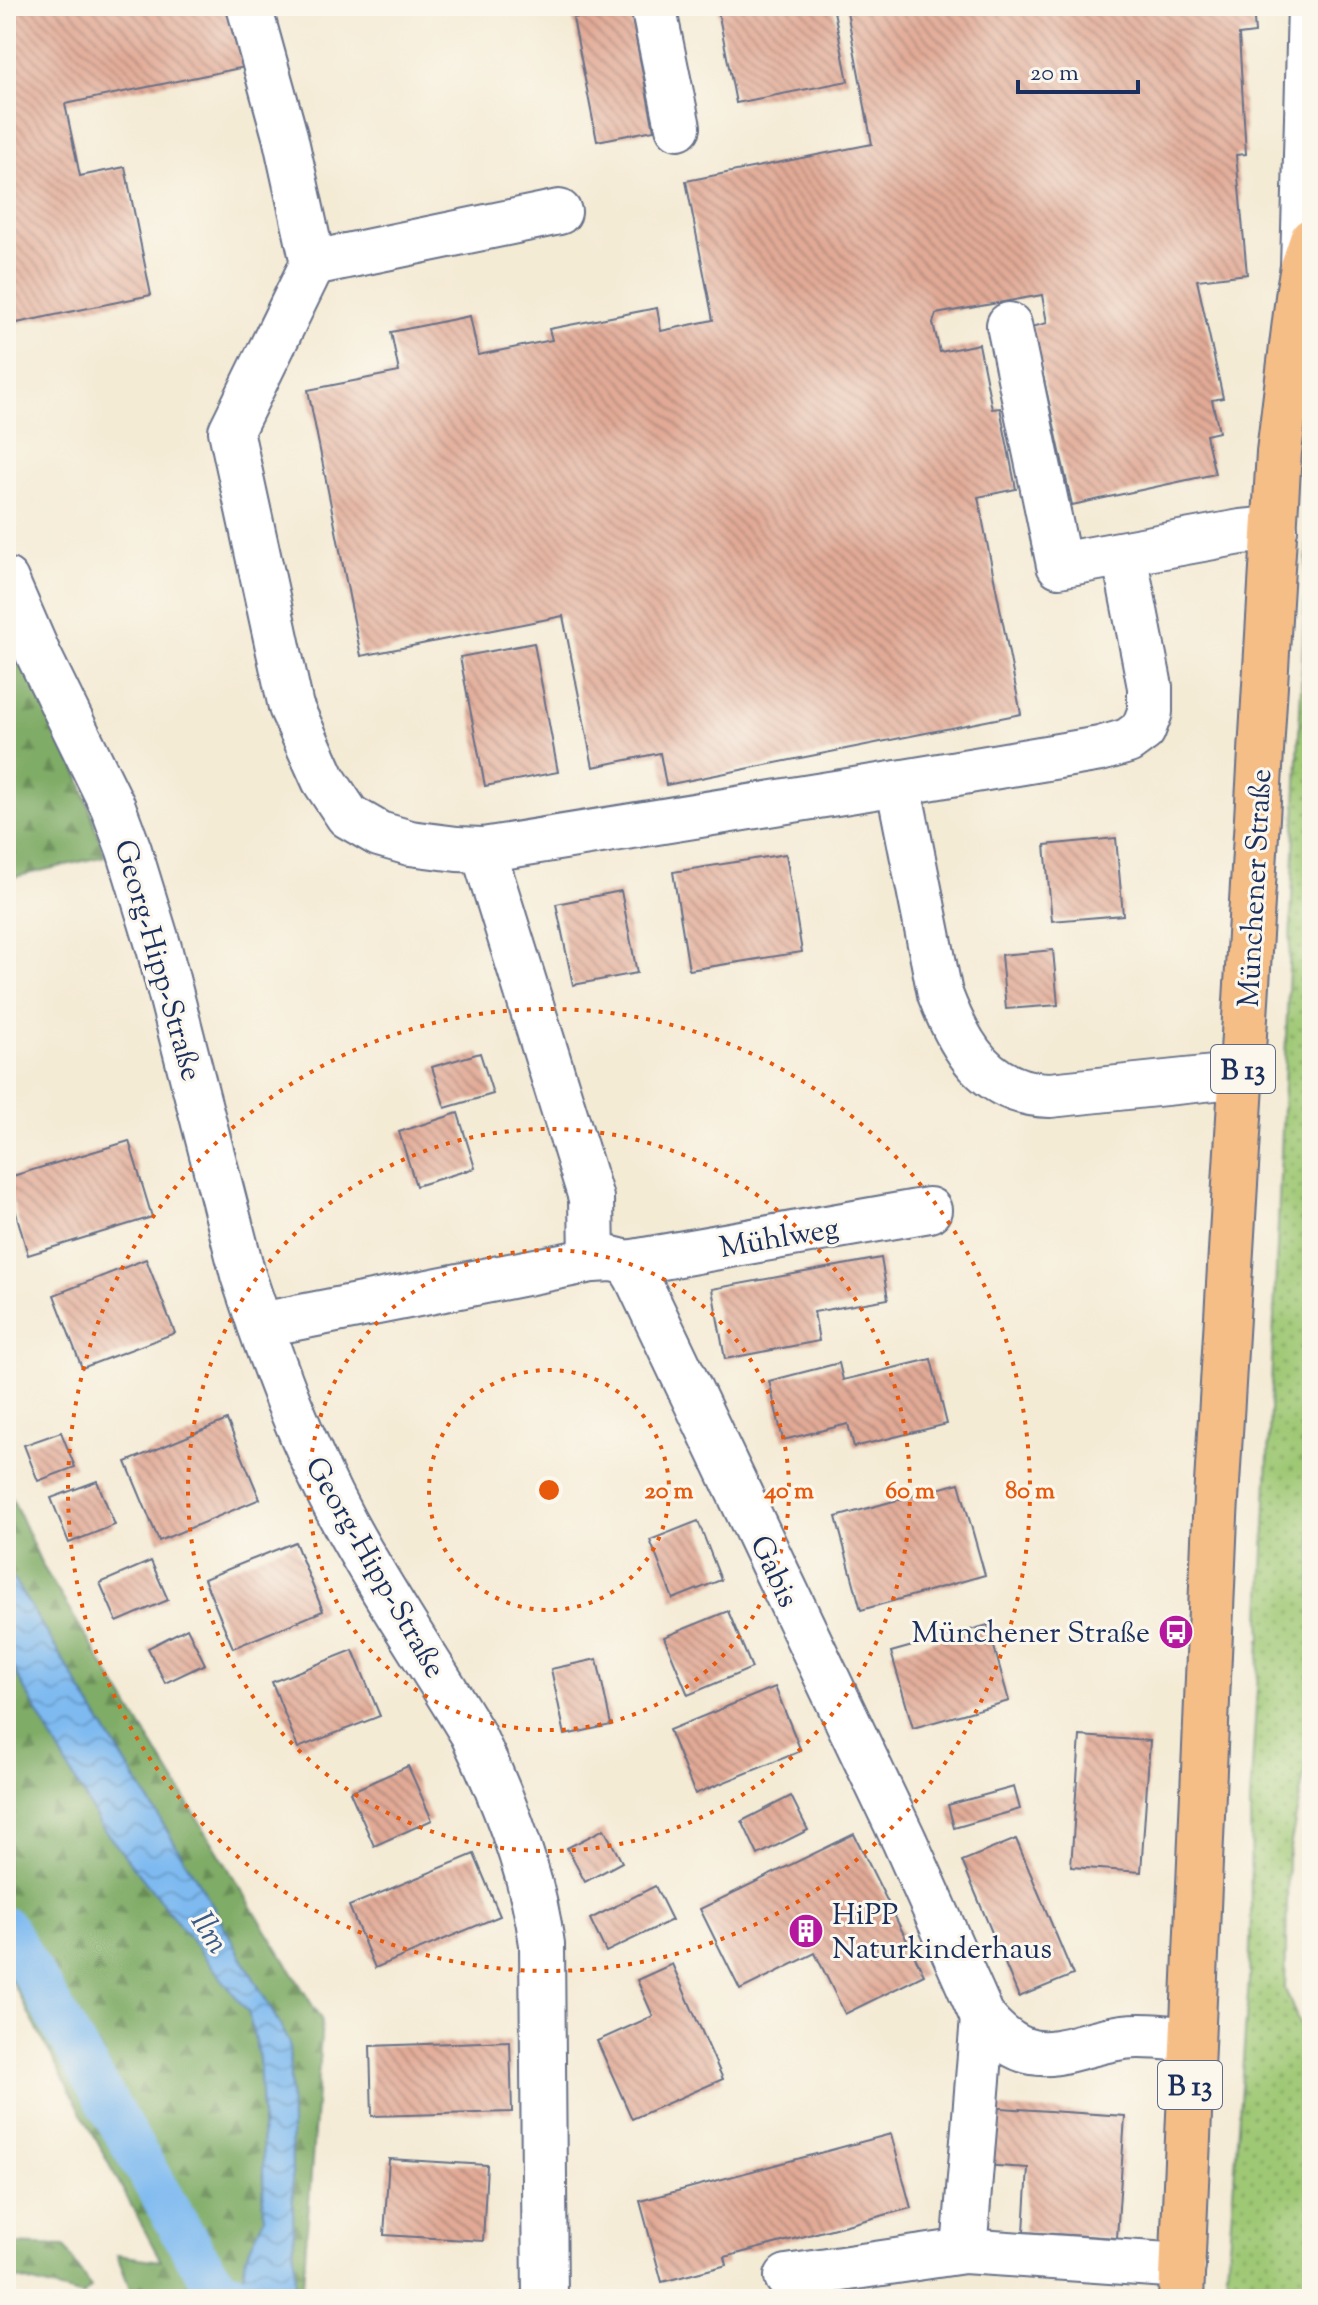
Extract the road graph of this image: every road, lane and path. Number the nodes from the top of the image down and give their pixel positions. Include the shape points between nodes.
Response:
1 (249, 6) edge
2 (653, 6) edge
3 (1310, 6) edge
4 (678, 127) dead end
5 (559, 212) dead end
6 (1307, 254) edge
7 (313, 263) junction
8 (1009, 325) dead end
9 (1301, 371) edge
10 (1275, 529) junction
11 (1124, 554) junction
12 (6, 580) edge
13 (898, 783) junction
14 (483, 850) junction
15 (1243, 1075) junction
16 (929, 1210) dead end
17 (610, 1261) junction
18 (260, 1325) junction
19 (983, 2018) junction
20 (1191, 2040) junction
21 (964, 2251) junction
22 (787, 2277) dead end
23 (1182, 2283) edge
24 (545, 2299) edge

1 - 7 street
2 - 4 street
3 - 6 street, Münchener Straße
5 - 7 street
6 - 9 main road, Münchener Straße / B 13
7 - 14 street via 231,431 291,707 324,780 348,816 379,834 410,843
8 - 11 street via 1059,565
9 - 10 main road, Münchener Straße / B 13 via 1279,452
10 - 11 street
10 - 15 main road, Münchener Straße / B 13
11 - 13 street via 1150,687 1150,712 1143,730 1100,749
12 - 18 street, Georg-Hipp-Straße via 129,850
13 - 14 street
13 - 15 street via 940,994 969,1053 992,1077 1016,1091 1050,1095
14 - 17 street
15 - 20 main road, Münchener Straße / B 13
16 - 17 street, Mühlweg
17 - 18 street
17 - 19 street, Gabis via 637,1278
18 - 24 street, Georg-Hipp-Straße via 299,1429 345,1525 484,1757 530,1882 542,1944
19 - 20 street, Gabis via 1012,2045 1040,2054 1126,2037
19 - 21 street
20 - 23 main road, Münchener Straße / B 13
21 - 22 street
21 - 23 street

